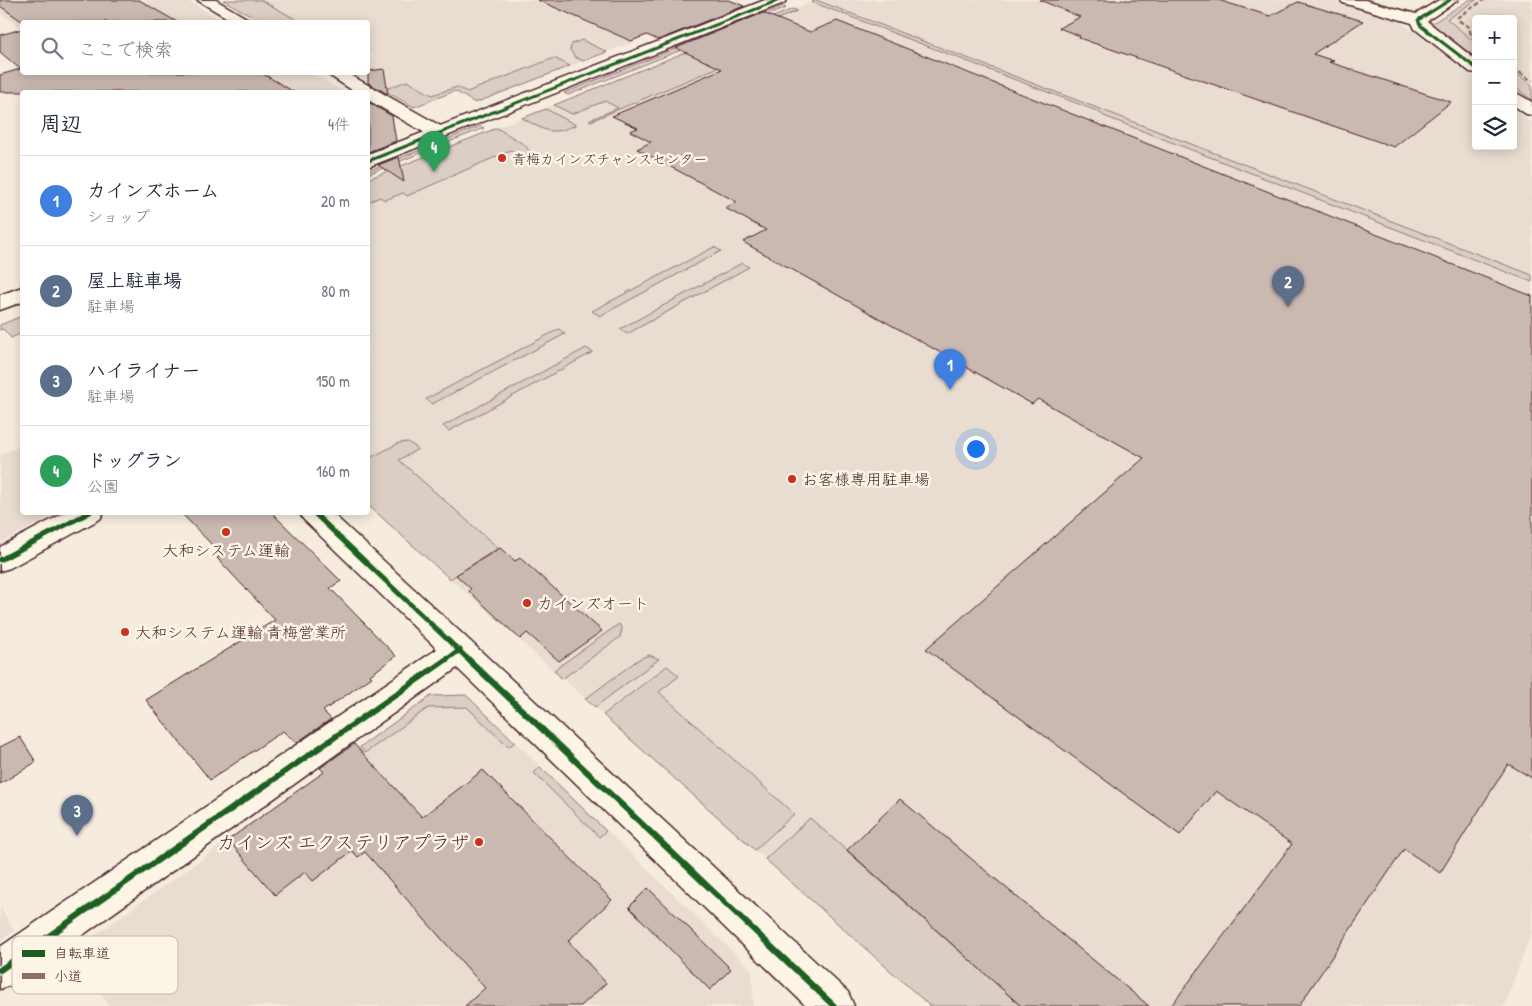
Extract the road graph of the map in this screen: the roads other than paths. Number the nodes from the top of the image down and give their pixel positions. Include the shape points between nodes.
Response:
1 (205, 0) edge
2 (778, 0) edge
3 (1348, 0) edge
4 (1450, 0) edge
5 (241, 20) edge
6 (1418, 20) junction
7 (1472, 65) edge
8 (337, 75) edge
9 (362, 90) edge
10 (370, 95) edge
11 (1517, 99) edge
12 (1532, 110) edge
13 (439, 133) junction
14 (370, 160) edge
15 (20, 295) edge
16 (0, 303) edge
17 (84, 515) edge
18 (316, 515) edge
19 (0, 560) edge
20 (460, 650) junction
21 (49, 936) edge
22 (12, 962) edge
23 (0, 970) edge
24 (817, 1001) edge

1 - 5 street
2 - 13 street
3 - 6 street
4 - 6 street
6 - 7 street via 1420,26
8 - 9 street
10 - 13 street
11 - 12 street
13 - 14 street
15 - 16 street
17 - 19 street
18 - 20 street
20 - 21 street
20 - 24 street
22 - 23 street

